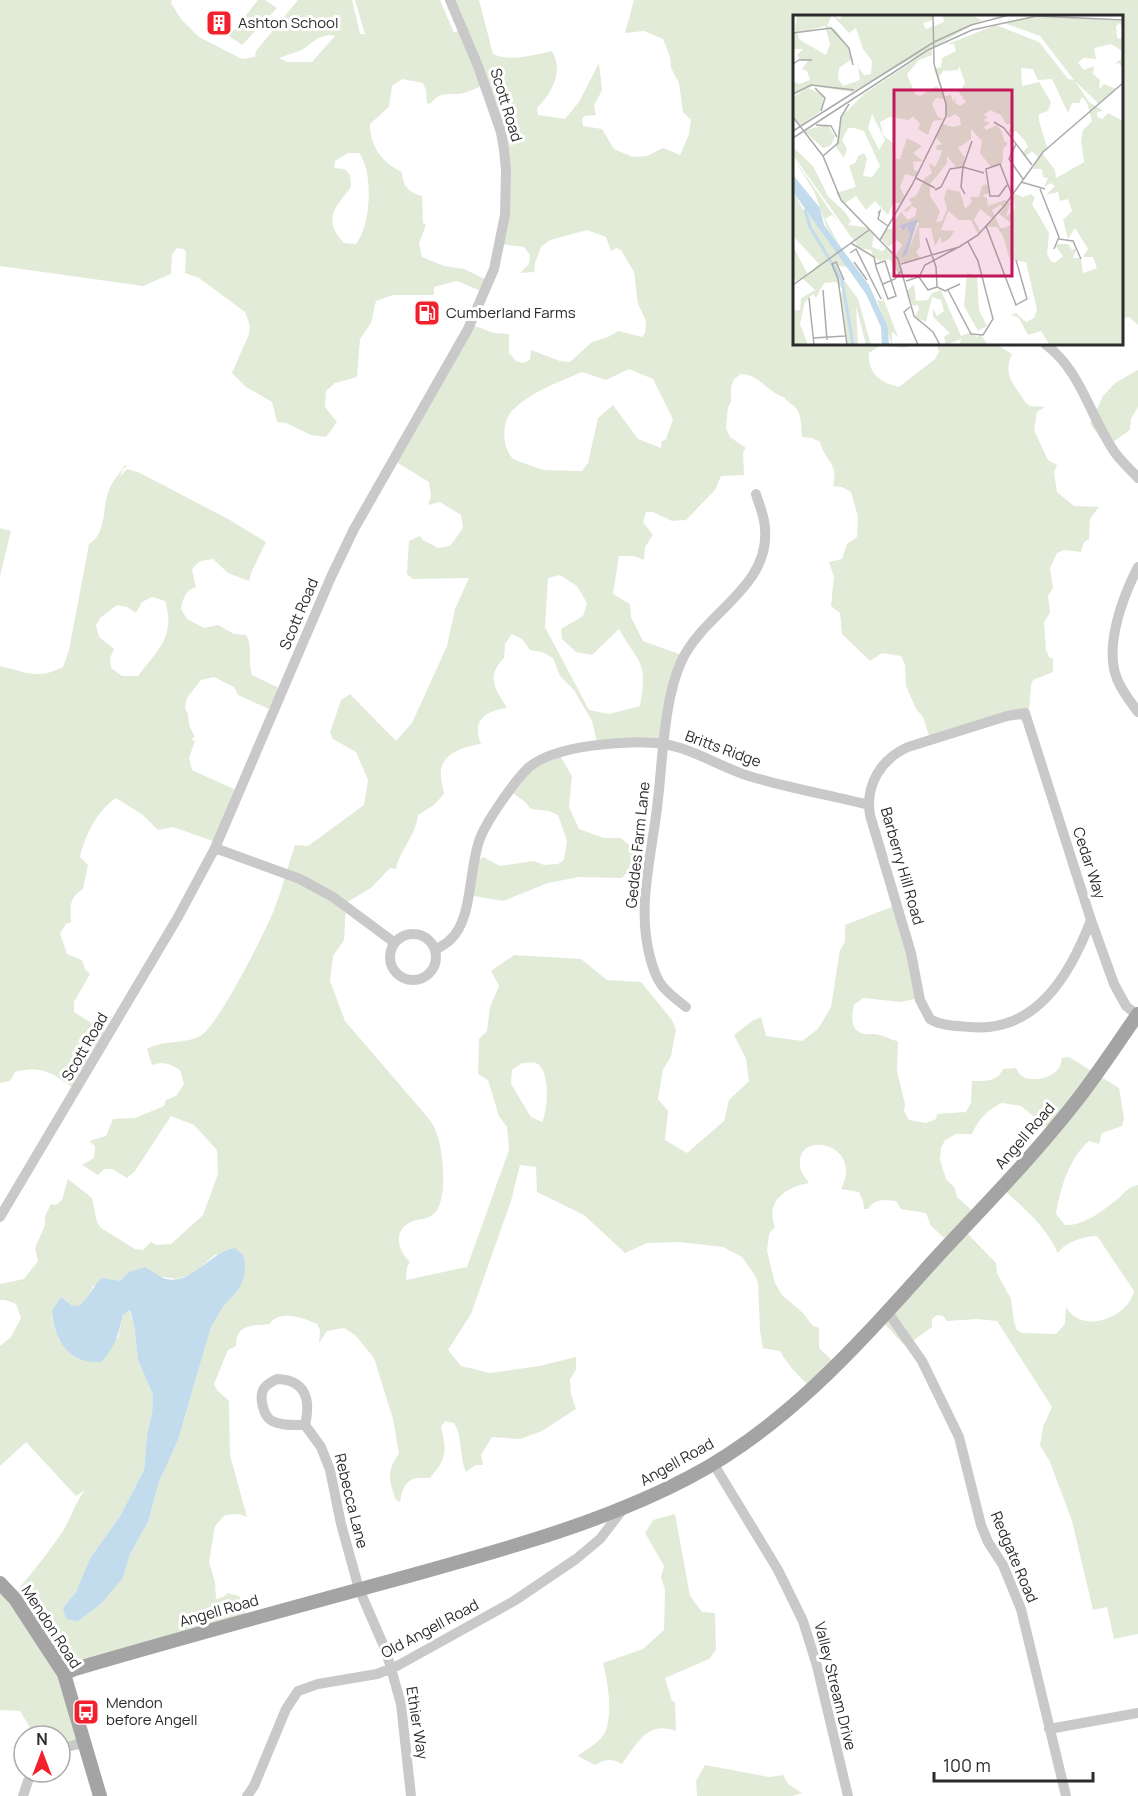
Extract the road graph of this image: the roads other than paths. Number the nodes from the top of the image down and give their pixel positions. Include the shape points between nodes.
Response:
1 (450, 0) edge
2 (1046, 345) edge
3 (1138, 478) edge
4 (756, 494) dead end
5 (1138, 567) edge
6 (1138, 712) edge
7 (1025, 713) joint
8 (663, 744) junction
9 (868, 805) junction
10 (215, 848) junction
11 (1091, 920) junction
12 (395, 943) junction
13 (435, 950) junction
14 (686, 1007) dead end
15 (1138, 1015) edge
16 (0, 1217) edge
17 (887, 1311) junction
18 (305, 1425) junction
19 (714, 1462) junction
20 (623, 1509) junction
21 (0, 1583) edge
22 (359, 1589) junction
23 (390, 1669) junction
24 (64, 1674) junction
25 (1138, 1713) edge
26 (1049, 1729) junction
27 (85, 1742) junction
28 (72, 1746) edge
29 (100, 1796) edge
30 (247, 1796) edge
31 (411, 1796) edge
32 (848, 1796) edge
33 (1066, 1796) edge

1 - 10 street, Scott Road via 501,132 506,190 496,262 468,329 374,490 340,558
2 - 3 street via 1065,362 1116,454
4 - 8 street, Geddes Farm Lane via 766,531 760,559 737,597 704,626 682,658
5 - 6 street via 1120,612 1113,649 1116,678
7 - 9 street, Barberry Hill Road via 894,754 877,775
7 - 11 street, Cedar Way
8 - 9 street, Britts Ridge via 747,775
8 - 13 street, Britts Ridge via 588,746 541,759 528,768 481,836 459,928
8 - 14 street, Geddes Farm Lane via 646,888 646,933 663,990
9 - 11 street, Barberry Hill Road via 911,953 920,1000 930,1019 943,1024 998,1027 1032,1011 1053,991
10 - 12 street via 300,879 333,897
10 - 16 street, Scott Road
11 - 15 street, Cedar Way via 1114,984 1126,1006
12 - 13 street via 412,934 422,936
12 - 13 street, Britts Ridge via 391,963 404,978 415,980 432,970
15 - 17 main road, Angell Road via 1074,1105
17 - 19 main road, Angell Road via 806,1395
17 - 26 street, Redgate Road via 922,1361 959,1437 981,1525 1021,1609
18 - 18 street via 308,1406 299,1384 277,1379 265,1386 262,1403 271,1420
18 - 22 street, Rebecca Lane via 321,1447 330,1470
19 - 20 main road, Angell Road
19 - 32 street, Valley Stream Drive via 778,1570 803,1621
20 - 22 main road, Angell Road via 520,1544
20 - 23 street, Old Angell Road via 600,1539 576,1559 514,1601
21 - 24 main road, Mendon Road via 15,1599
22 - 23 street, Ethier Way via 380,1634
22 - 24 main road, Angell Road
23 - 30 street, Old Angell Road via 298,1691
23 - 31 street, Ethier Way via 401,1704
24 - 27 main road, Mendon Road
25 - 26 street
26 - 33 street, Redgate Road
27 - 28 street
27 - 29 main road, Mendon Road

